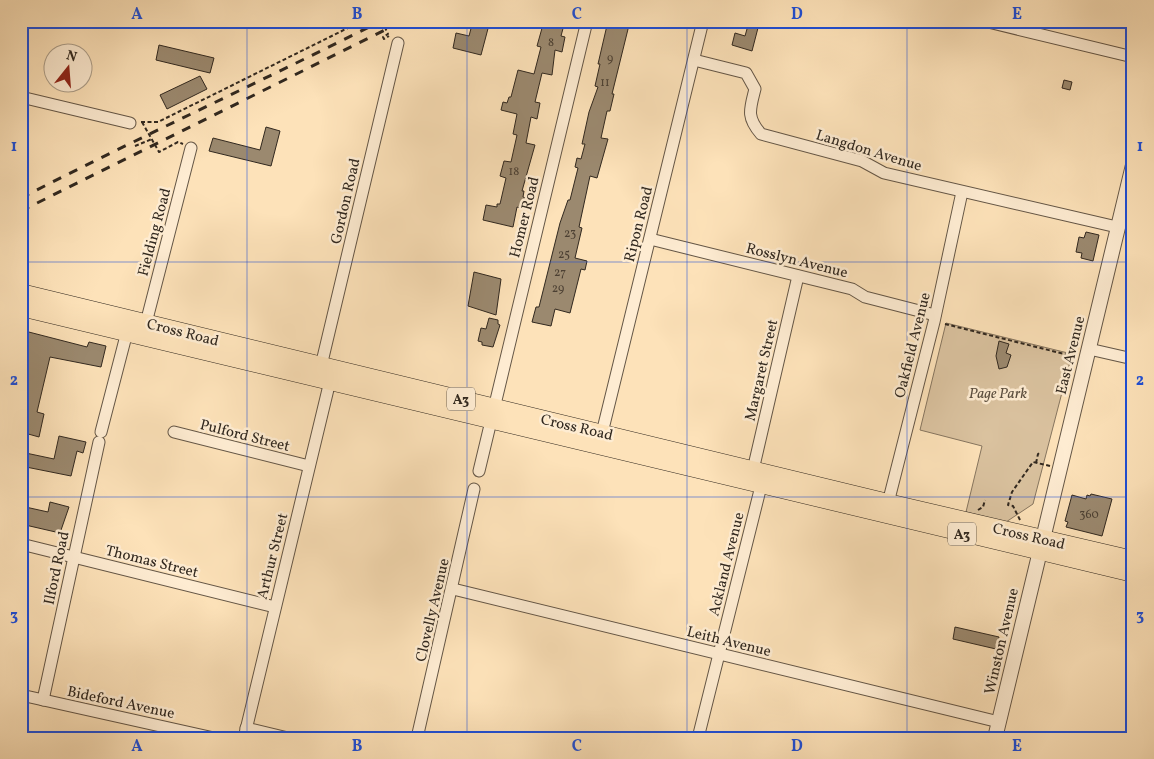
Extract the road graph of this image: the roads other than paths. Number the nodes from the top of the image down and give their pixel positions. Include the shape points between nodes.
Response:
1 (587, 21) edge
2 (703, 21) edge
3 (984, 21) edge
4 (398, 43) road end
5 (1133, 57) edge
6 (694, 60) junction
7 (21, 97) edge
8 (130, 123) road end
9 (191, 148) road end
10 (1133, 165) edge
11 (962, 192) junction
12 (1117, 227) junction
13 (650, 239) junction
14 (798, 276) junction
15 (21, 293) edge
16 (21, 307) edge
17 (935, 318) junction
18 (146, 323) junction
19 (127, 332) junction
20 (1087, 354) junction
21 (1133, 359) edge
22 (321, 366) junction
23 (330, 381) junction
24 (492, 414) junction
25 (174, 432) dead end
26 (600, 440) junction
27 (309, 466) junction
28 (753, 470) junction
29 (479, 471) dead end
30 (738, 480) junction
31 (767, 480) junction
32 (474, 489) dead end
33 (887, 509) junction
34 (21, 544) edge
35 (1041, 545) junction
36 (73, 557) junction
37 (1133, 560) edge
38 (1133, 574) edge
39 (453, 589) junction
40 (275, 607) junction
41 (720, 654) junction
42 (21, 695) edge
43 (43, 700) junction
44 (999, 722) junction
45 (245, 733) edge
46 (214, 738) edge
47 (288, 738) edge
48 (417, 738) edge
49 (698, 738) edge
50 (995, 738) edge

1 - 24 street, Homer Road
2 - 6 street, Ripon Road
3 - 5 street
4 - 22 street, Gordon Road
6 - 11 street, Langdon Avenue via 746,73 755,88 749,114 761,134 862,161 884,173
6 - 13 street, Ripon Road
7 - 8 street
9 - 18 street, Fielding Road
10 - 12 street, East Avenue
11 - 12 street, Langdon Avenue
11 - 17 street, Oakfield Avenue
12 - 20 street, East Avenue
13 - 14 street, Rosslyn Avenue
13 - 26 street, Ripon Road
14 - 17 street, Rosslyn Avenue via 852,289 865,297
14 - 28 street, Margaret Street
15 - 18 highway, Cross Road / A3
16 - 19 highway, Cross Road / A3
17 - 33 street, Oakfield Avenue
18 - 19 highway
18 - 22 highway, Cross Road / A3
19 - 23 highway, Cross Road / A3
19 - 36 street, Ilford Road
20 - 21 street
20 - 35 street, East Avenue
22 - 23 highway
22 - 24 highway, Cross Road / A3
23 - 24 highway, Cross Road / A3
23 - 27 street, Arthur Street
24 - 26 highway, Cross Road / A3
24 - 29 street
25 - 27 street, Pulford Street
26 - 28 highway, Cross Road / A3
26 - 30 highway, Cross Road / A3
27 - 40 street, Arthur Street
28 - 30 highway
28 - 31 highway
30 - 31 highway, Cross Road / A3
31 - 33 highway, Cross Road / A3
31 - 41 street, Ackland Avenue
32 - 39 street, Clovelly Avenue
33 - 35 highway, Cross Road / A3
34 - 36 street, Thomas Street
35 - 37 highway, Cross Road / A3
35 - 38 highway, Cross Road / A3
35 - 44 street, Winston Avenue
36 - 40 street, Thomas Street
36 - 43 street, Ilford Road
39 - 41 street, Leith Avenue
39 - 48 street, Clovelly Avenue
40 - 45 street, Arthur Street
41 - 44 street, Leith Avenue
41 - 49 street, Ackland Avenue
42 - 43 street, Bideford Avenue
43 - 46 street, Bideford Avenue
44 - 50 street, Winston Avenue
45 - 47 street

